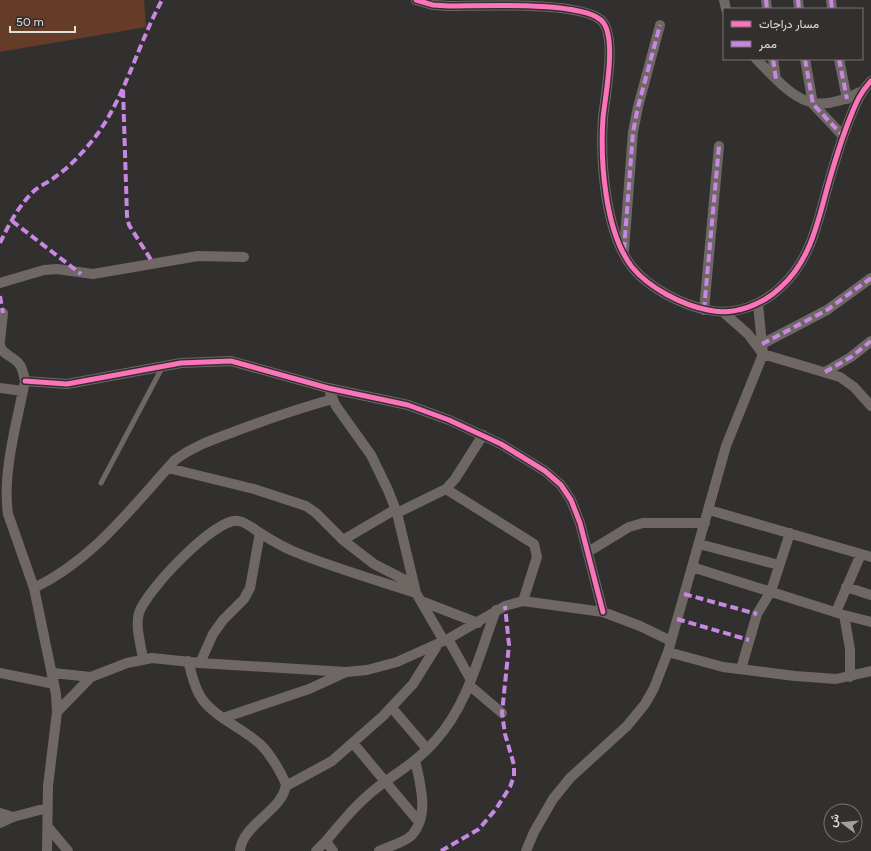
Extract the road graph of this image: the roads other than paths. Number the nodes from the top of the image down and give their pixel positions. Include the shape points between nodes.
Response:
1 (416, 0) edge
2 (660, 25) dead end
3 (757, 60) edge
4 (773, 60) edge
5 (805, 60) edge
6 (838, 60) edge
7 (776, 79) junction
8 (871, 81) edge
9 (860, 92) junction
10 (847, 99) junction
11 (813, 104) junction
12 (843, 136) junction
13 (719, 146) dead end
14 (624, 252) junction
15 (244, 257) dead end
16 (871, 278) edge
17 (0, 283) edge
18 (758, 304) junction
19 (704, 310) junction
20 (723, 312) junction
21 (2, 313) dead end
22 (871, 341) edge
23 (0, 342) edge
24 (762, 349) junction
25 (164, 365) junction
26 (825, 372) junction
27 (24, 386) junction
28 (0, 388) edge
29 (328, 388) junction
30 (333, 399) junction
31 (871, 406) edge
32 (484, 435) junction
33 (168, 468) junction
34 (101, 483) dead end
35 (446, 489) junction
36 (709, 510) junction
37 (396, 511) junction
38 (0, 519) edge
39 (705, 523) junction
40 (11, 524) junction
41 (260, 533) junction
42 (790, 533) junction
43 (343, 540) junction
44 (699, 544) junction
45 (588, 552) junction
46 (866, 556) edge
47 (779, 565) junction
48 (692, 567) junction
49 (846, 587) junction
50 (34, 588) junction
51 (771, 591) junction
52 (417, 593) junction
53 (871, 595) edge
54 (523, 600) junction
55 (496, 610) junction
56 (603, 612) junction
57 (840, 614) junction
58 (871, 622) edge
59 (478, 623) junction
60 (443, 641) junction
61 (670, 641) junction
62 (668, 652) junction
63 (143, 659) junction
64 (188, 661) junction
65 (200, 663) junction
66 (740, 669) junction
67 (871, 671) edge
68 (346, 672) junction
69 (0, 673) edge
70 (53, 673) junction
71 (91, 677) junction
72 (850, 677) junction
73 (470, 682) junction
74 (54, 684) junction
75 (392, 708) junction
76 (57, 712) junction
77 (502, 713) dead end
78 (223, 718) junction
79 (353, 743) junction
80 (427, 749) junction
81 (415, 760) junction
82 (385, 782) junction
83 (286, 786) junction
84 (47, 808) junction
85 (0, 813) edge
86 (13, 817) junction
87 (419, 822) junction
88 (0, 823) edge
89 (48, 827) junction
90 (326, 841) junction
91 (46, 851) edge
92 (68, 851) edge
93 (240, 851) edge
94 (316, 851) edge
95 (333, 851) edge
96 (379, 851) edge
97 (526, 851) edge

1 - 14 street via 449,6 568,8 589,13 602,21 610,48 603,120 604,166 611,215
2 - 14 street via 633,132
3 - 7 street
4 - 7 street
5 - 11 street
6 - 10 street
7 - 11 street via 799,97
8 - 9 street
9 - 10 street
9 - 12 street
10 - 11 street via 831,104
11 - 12 street
12 - 18 street via 808,251 789,279
13 - 19 street
14 - 19 street via 632,266 647,282
15 - 17 street via 198,256 93,274 57,269 44,270
16 - 24 street via 826,310
18 - 20 street
18 - 24 street
19 - 20 street
20 - 24 street
21 - 23 street
22 - 26 street via 851,357
23 - 27 street via 1,350 21,366
24 - 26 street
24 - 36 street via 726,446
25 - 27 street via 78,383
25 - 29 street via 231,360
25 - 34 lane
26 - 31 street via 840,377 854,387
27 - 28 street
27 - 40 street via 8,476 7,504
29 - 30 street
29 - 32 street via 408,404
30 - 33 street via 282,414 194,448 175,460
30 - 37 street via 371,455
32 - 35 street
32 - 45 street via 535,465 561,485 575,510
33 - 43 street via 294,501 316,512
33 - 50 street via 86,556 56,578
35 - 37 street
35 - 54 street via 534,544 537,557
36 - 39 street
36 - 42 street
37 - 43 street
37 - 52 street
38 - 40 street
39 - 44 street
39 - 45 street via 643,523 629,527
40 - 50 street
41 - 52 street via 308,557
41 - 63 street via 240,521 229,523 190,548 175,564 139,612
41 - 65 street via 250,588 244,599 213,634
42 - 46 street
42 - 47 street
43 - 52 street
44 - 47 street
44 - 48 street
45 - 56 street
46 - 49 street
47 - 51 street
48 - 51 street
48 - 61 street
49 - 53 street
49 - 57 street
50 - 70 street
51 - 57 street
51 - 66 street via 757,614
52 - 59 street
52 - 60 street
54 - 55 street
54 - 56 street
55 - 59 street
55 - 73 street
56 - 61 street
57 - 58 street
57 - 72 street via 850,649
59 - 60 street
60 - 68 street via 397,662 367,670
60 - 73 street
60 - 75 street
61 - 62 street
62 - 66 street
62 - 97 street via 645,704 628,726 570,778 553,799
63 - 64 street
63 - 71 street
64 - 65 street
64 - 78 street via 200,695
65 - 68 street
66 - 72 street via 820,678
67 - 72 street
68 - 78 street via 309,689
69 - 74 street
70 - 71 street
70 - 74 street
71 - 76 street
73 - 77 street
73 - 80 street via 446,727
74 - 76 street
75 - 79 street
75 - 80 street
76 - 84 street via 49,763
78 - 83 street via 260,745 272,760
79 - 82 street
79 - 83 street via 332,761
80 - 81 street
81 - 82 street
81 - 87 street via 422,805
82 - 87 street
82 - 90 street via 361,801
83 - 93 street via 277,801 243,838
84 - 86 street
84 - 89 street
85 - 86 street
86 - 88 street
87 - 96 street via 408,838
89 - 91 street
89 - 92 street
90 - 94 street
90 - 95 street

